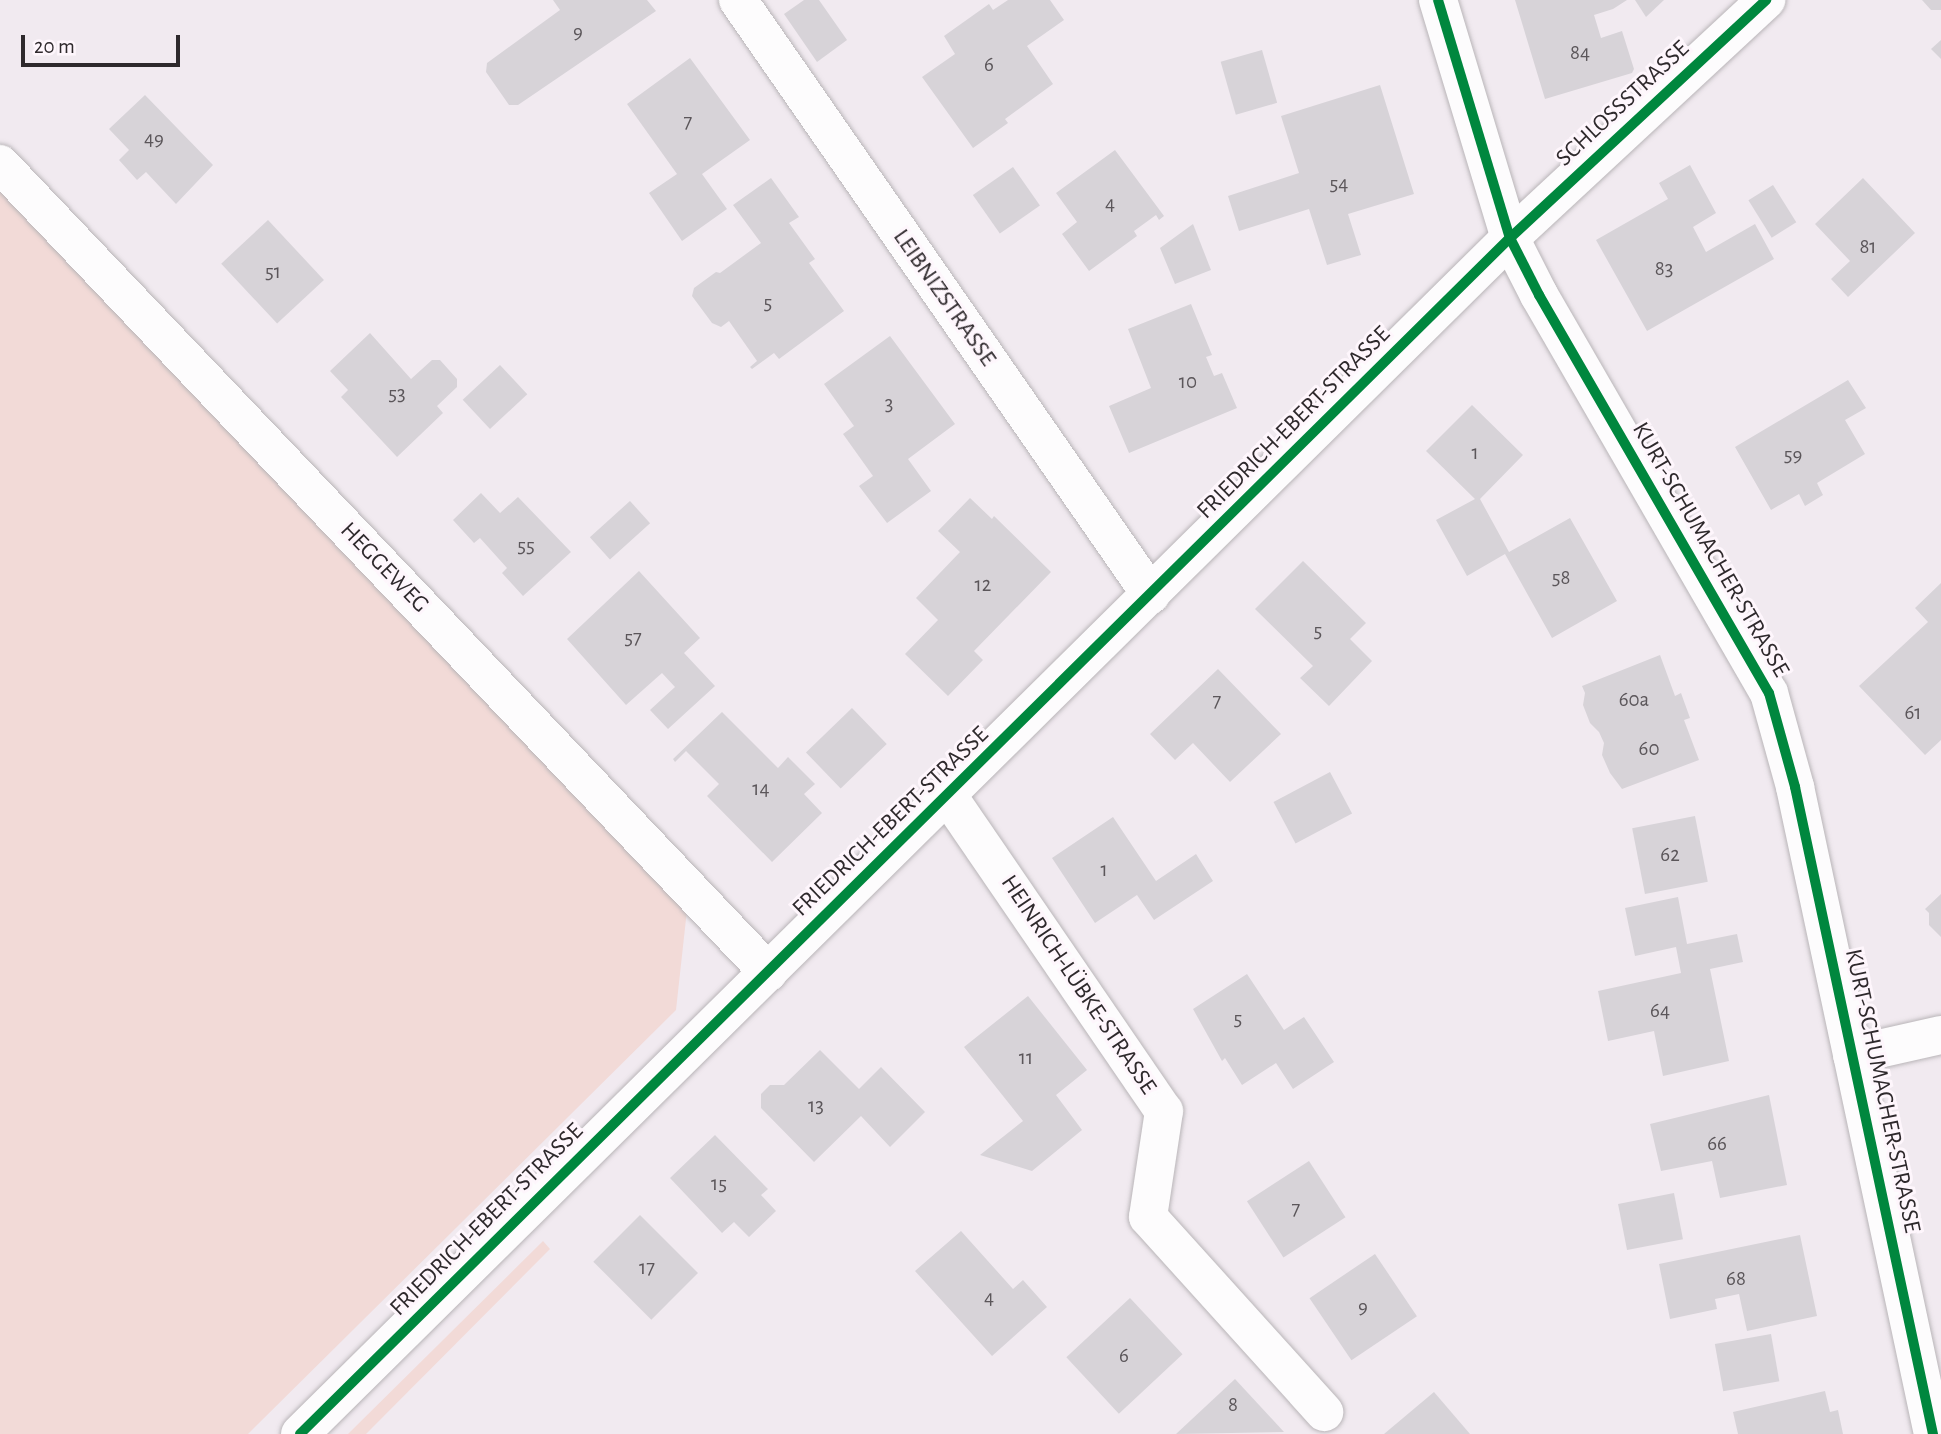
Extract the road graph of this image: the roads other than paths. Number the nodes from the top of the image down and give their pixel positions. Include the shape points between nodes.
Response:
1 (738, 0) edge
2 (1438, 0) edge
3 (1766, 0) edge
4 (0, 164) edge
5 (1510, 239) junction
6 (1152, 595) junction
7 (948, 796) junction
8 (768, 972) junction
9 (1941, 1035) edge
10 (1852, 1055) junction
11 (1324, 1412) dead end
12 (300, 1434) edge
13 (1933, 1434) edge

1 - 6 street, LEIBNIZSTRASSE
2 - 5 street, KURT-SCHUMACHER-STRASSE
3 - 5 street, SCHLOSSSTRASSE
4 - 8 street, HEGGEWEG
5 - 6 street, FRIEDRICH-EBERT-STRASSE
5 - 10 street, KURT-SCHUMACHER-STRASSE via 1769,693 1795,787
6 - 7 street, FRIEDRICH-EBERT-STRASSE
7 - 8 street, FRIEDRICH-EBERT-STRASSE
7 - 11 street, HEINRICH-LÜBKE-STRASSE via 1164,1111 1148,1217
8 - 12 street, FRIEDRICH-EBERT-STRASSE
9 - 10 street
10 - 13 street, KURT-SCHUMACHER-STRASSE

